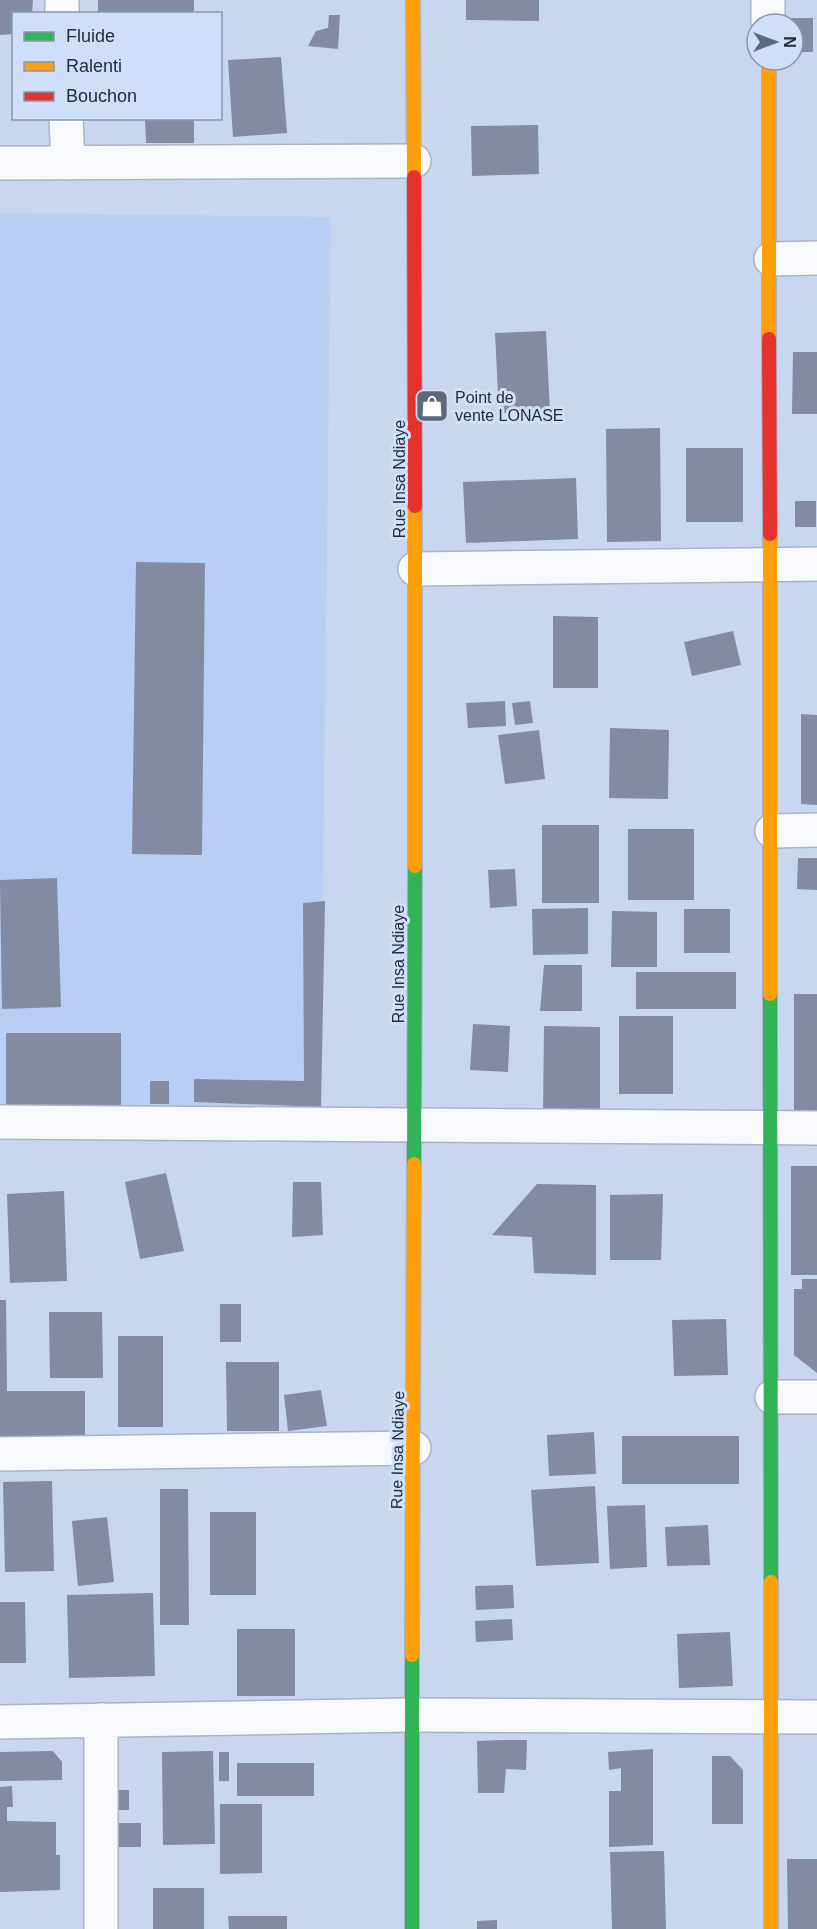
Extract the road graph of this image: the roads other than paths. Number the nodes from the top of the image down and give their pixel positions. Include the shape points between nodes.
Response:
1 (413, 0) edge
2 (769, 72) edge
3 (66, 120) edge
4 (414, 161) junction
5 (68, 163) junction
6 (0, 164) edge
7 (817, 258) edge
8 (771, 259) junction
9 (817, 564) edge
10 (771, 565) junction
11 (415, 569) junction
12 (817, 830) edge
13 (772, 831) junction
14 (0, 1122) edge
15 (415, 1125) junction
16 (772, 1128) junction
17 (817, 1128) edge
18 (772, 1396) junction
19 (817, 1397) edge
20 (414, 1448) junction
21 (0, 1454) edge
22 (410, 1715) junction
23 (772, 1717) junction
24 (817, 1717) edge
25 (101, 1720) junction
26 (0, 1722) edge
27 (101, 1929) edge
28 (412, 1929) edge
29 (771, 1929) edge

1 - 4 main road, Rue Insa Ndiaye
2 - 8 main road
3 - 5 street
4 - 5 street
4 - 11 main road, Rue Insa Ndiaye
5 - 6 street
7 - 8 street
8 - 10 main road
9 - 10 street
10 - 11 street
10 - 13 main road
11 - 15 main road, Rue Insa Ndiaye
12 - 13 street
13 - 16 main road
14 - 15 street
15 - 16 street
15 - 20 main road, Rue Insa Ndiaye
16 - 17 street
16 - 18 main road
18 - 19 street
18 - 23 main road
20 - 21 street
20 - 22 main road, Rue Insa Ndiaye
22 - 23 street
22 - 25 street
22 - 28 main road, Rue Insa Ndiaye
23 - 24 street
23 - 29 main road
25 - 26 street
25 - 27 street

